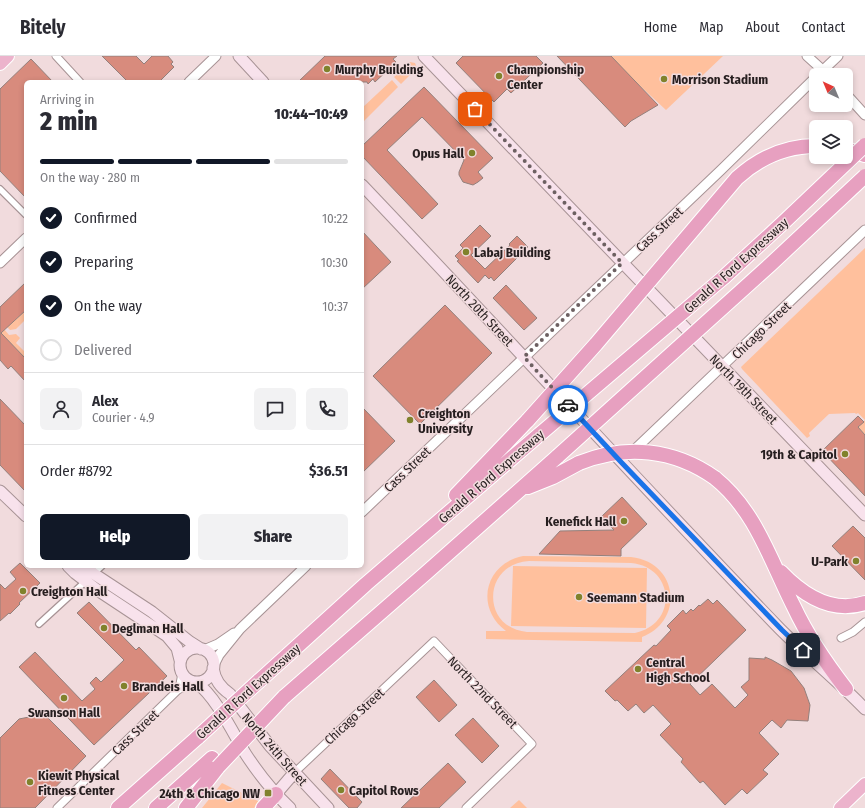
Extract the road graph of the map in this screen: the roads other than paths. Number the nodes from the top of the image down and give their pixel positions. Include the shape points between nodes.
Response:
1 (8, 56) edge
2 (56, 56) edge
3 (216, 56) edge
4 (239, 56) edge
5 (424, 56) edge
6 (807, 56) edge
7 (838, 56) edge
8 (0, 64) edge
9 (817, 68) edge
10 (827, 68) edge
11 (78, 80) edge
12 (191, 80) edge
13 (262, 80) edge
14 (809, 84) edge
15 (853, 102) edge
16 (853, 105) edge
17 (865, 116) edge
18 (865, 145) edge
19 (809, 147) edge
20 (853, 151) edge
21 (865, 155) edge
22 (865, 176) edge
23 (364, 187) edge
24 (0, 189) edge
25 (24, 214) edge
26 (865, 230) edge
27 (24, 240) edge
28 (0, 263) edge
29 (622, 263) junction
30 (524, 357) junction
31 (722, 367) junction
32 (621, 462) junction
33 (0, 491) edge
34 (519, 492) junction
35 (364, 510) edge
36 (24, 514) edge
37 (865, 515) edge
38 (772, 560) junction
39 (72, 568) edge
40 (83, 568) edge
41 (100, 568) edge
42 (304, 568) edge
43 (90, 578) junction
44 (366, 584) junction
45 (865, 603) edge
46 (865, 622) edge
47 (39, 624) dead end
48 (240, 629) junction
49 (841, 638) dead end
50 (434, 641) joint
51 (203, 649) junction
52 (219, 655) junction
53 (180, 660) junction
54 (214, 667) junction
55 (182, 674) junction
56 (195, 682) junction
57 (846, 689) junction
58 (178, 690) junction
59 (230, 694) junction
60 (865, 709) edge
61 (215, 763) junction
62 (294, 773) junction
63 (865, 784) edge
64 (276, 794) junction
65 (57, 808) edge
66 (118, 808) edge
67 (156, 808) edge
68 (186, 808) edge
69 (263, 808) edge
70 (290, 808) edge
71 (328, 808) edge
72 (466, 808) edge
73 (840, 808) edge

1 - 8 highway
2 - 11 street
3 - 12 street
4 - 13 main road
5 - 29 main road, North 19th Street
6 - 9 street
7 - 10 street
14 - 29 street, Cass Street
15 - 17 street
16 - 17 street
18 - 44 highway, Gerald R Ford Expressway, bridge via 723,278
19 - 44 highway, bridge via 772,155 753,164 737,178 528,420
20 - 21 highway
22 - 34 highway, Gerald R Ford Expressway, bridge via 772,264
23 - 30 main road, North 20th Street
24 - 25 street
26 - 31 street, Chicago Street
27 - 28 street
29 - 30 street, Cass Street
29 - 31 main road, North 19th Street
30 - 32 main road, North 20th Street
30 - 35 street, Cass Street
31 - 32 street, Chicago Street
31 - 37 main road, North 19th Street
32 - 57 main road, North 20th Street via 782,630
33 - 36 main road
34 - 38 highway, bridge via 594,457 625,451 653,452 688,462 716,478 736,497 751,518
34 - 61 highway, Gerald R Ford Expressway, bridge via 284,697
38 - 45 highway via 795,586 817,601 843,607
38 - 57 highway via 804,626 822,657
39 - 43 main road
40 - 43 main road
41 - 43 street
42 - 48 street
43 - 47 street
43 - 51 main road via 152,612
43 - 53 main road via 167,636 177,648
44 - 66 highway, Gerald R Ford Expressway, bridge
46 - 49 street
48 - 51 street via 218,644
48 - 52 street
50 - 62 street, Chicago Street
50 - 72 street, North 22nd Street via 532,744
51 - 53 main road via 196,648 186,652
51 - 54 main road via 211,656
52 - 54 street
52 - 59 main road via 220,668
53 - 55 main road
54 - 56 main road via 209,677
54 - 59 main road, North 24th Street via 217,681
55 - 56 main road
55 - 58 street
56 - 58 street, Cass Street
56 - 64 main road, North 24th Street via 212,699 246,755
57 - 60 main road, North 20th Street
58 - 65 street, Cass Street
59 - 62 main road, North 24th Street
61 - 67 highway, Gerald R Ford Expressway
61 - 68 highway
62 - 64 main road, Chicago Street
62 - 71 main road, North 24th Street
63 - 73 highway
64 - 69 highway
64 - 70 main road, North 24th Street

